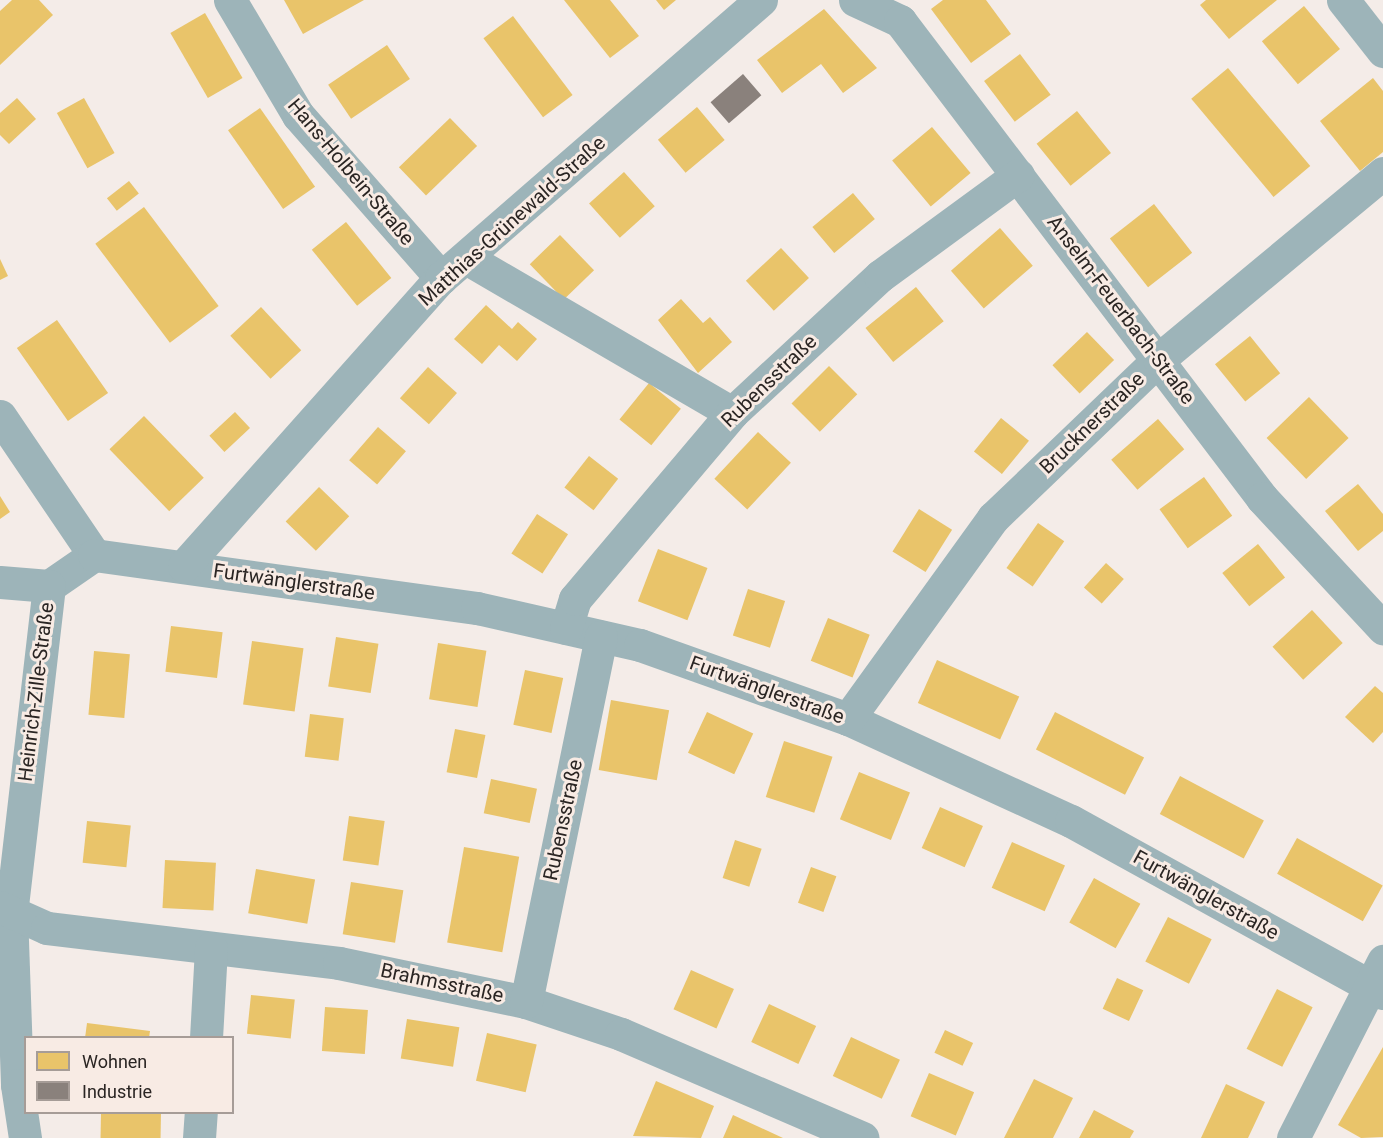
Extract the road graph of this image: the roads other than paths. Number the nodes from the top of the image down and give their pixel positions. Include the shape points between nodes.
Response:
1 (231, 0) edge
2 (760, 0) edge
3 (855, 0) edge
4 (1343, 0) edge
5 (1383, 51) edge
6 (1383, 173) edge
7 (1018, 176) junction
8 (453, 268) junction
9 (1159, 359) junction
10 (732, 412) junction
11 (0, 416) edge
12 (94, 555) junction
13 (184, 566) junction
14 (0, 582) edge
15 (49, 586) junction
16 (566, 628) junction
17 (1383, 628) edge
18 (600, 637) junction
19 (848, 719) junction
20 (5, 910) edge
21 (212, 948) junction
22 (1378, 979) edge
23 (526, 1002) junction
24 (206, 1036) edge
25 (201, 1114) edge
26 (26, 1138) edge
27 (199, 1138) edge
28 (863, 1138) edge
29 (1293, 1138) edge

1 - 8 street, Hans-Holbein-Straße via 298,115
2 - 8 street, Matthias-Grünewald-Straße
3 - 7 street, Anselm-Feuerbach-Straße via 900,21
4 - 5 street
6 - 9 street, Brucknerstraße
7 - 9 street, Anselm-Feuerbach-Straße
7 - 10 street, Rubensstraße via 880,276
8 - 10 street, Hans-Holbein-Straße
8 - 13 street, Matthias-Grünewald-Straße
9 - 17 street, Anselm-Feuerbach-Straße via 1262,498
9 - 19 street, Brucknerstraße via 993,518
10 - 16 street, Rubensstraße via 575,599
11 - 12 street
12 - 13 street, Furtwänglerstraße
12 - 15 street, Heinrich-Zille-Straße
13 - 16 street, Furtwänglerstraße via 477,608
14 - 15 street
15 - 20 street, Heinrich-Zille-Straße
16 - 18 street, Furtwänglerstraße
18 - 19 street, Furtwänglerstraße via 640,645
18 - 23 street, Rubensstraße
19 - 22 street, Furtwänglerstraße via 1071,821
20 - 21 street, Brahmsstraße via 47,928
20 - 26 street, Heinrich-Zille-Straße via 17,1085
21 - 23 street, Brahmsstraße via 425,977
21 - 24 street
22 - 29 street
23 - 28 street, Brahmsstraße via 621,1034
25 - 27 street

